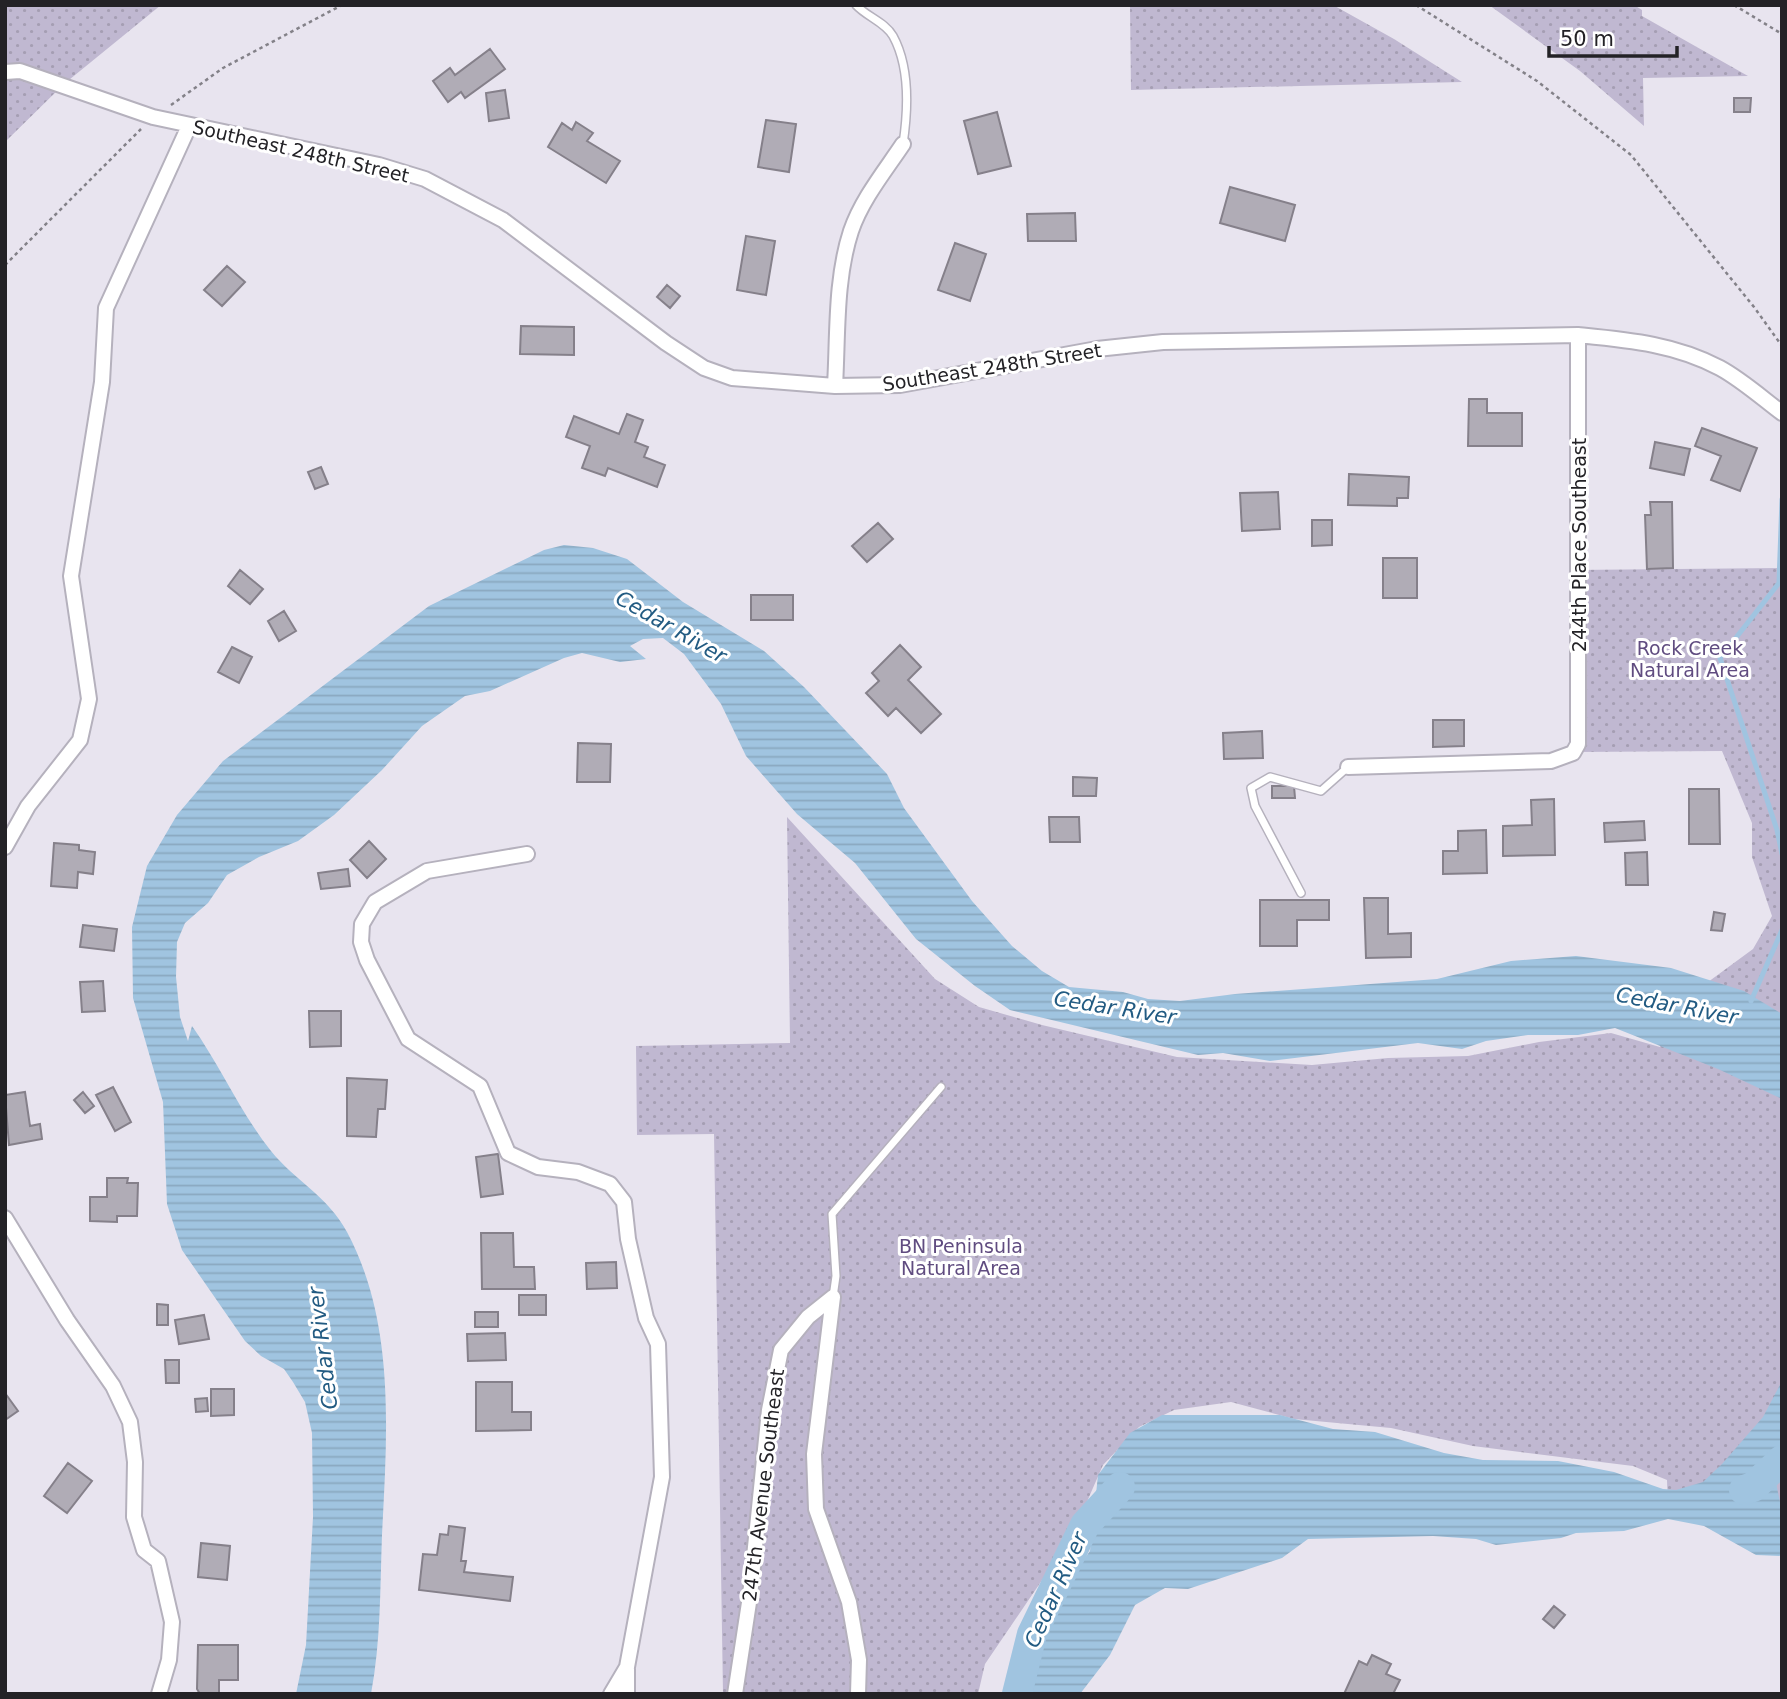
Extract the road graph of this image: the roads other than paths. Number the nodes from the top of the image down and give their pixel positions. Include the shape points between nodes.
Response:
1 (856, 5) edge
2 (5, 72) edge
3 (189, 126) junction
4 (903, 144) joint
5 (1578, 335) junction
6 (835, 386) junction
7 (1782, 413) edge
8 (1348, 767) joint
9 (5, 847) edge
10 (527, 854) dead end
11 (1301, 893) dead end
12 (941, 1087) dead end
13 (5, 1218) edge
14 (833, 1297) junction
15 (627, 1668) junction
16 (159, 1694) edge
17 (611, 1694) edge
18 (627, 1694) edge
19 (735, 1694) edge
20 (858, 1694) edge

1 - 4 lane via 893,37 905,84
2 - 3 street, Southeast 248th Street via 20,71
3 - 6 street, Southeast 248th Street via 373,163 425,179 503,220 704,368 732,378
3 - 9 street via 106,308 102,382 71,576 89,699 80,740 28,806
4 - 6 street via 866,200 851,233 841,280
5 - 6 street, Southeast 248th Street via 1163,342 1097,349 900,385
5 - 7 street, Southeast 248th Street via 1680,350 1722,369
5 - 8 street, 244th Place Southeast via 1580,734 1573,753 1550,761
8 - 11 lane via 1321,791 1270,777 1251,788 1255,806
10 - 15 street via 427,871 374,902 362,924 361,942 408,1039 480,1086 508,1153 538,1167 578,1172 610,1184 624,1202 646,1318 658,1344 662,1477
12 - 14 lane via 832,1214
13 - 16 street via 113,1386 130,1422 134,1517 144,1550 158,1561 172,1622 169,1660
14 - 19 street, 247th Avenue Southeast via 808,1317 781,1350 769,1410
14 - 20 street via 814,1454 816,1509 849,1602 859,1660
15 - 17 street
15 - 18 street

